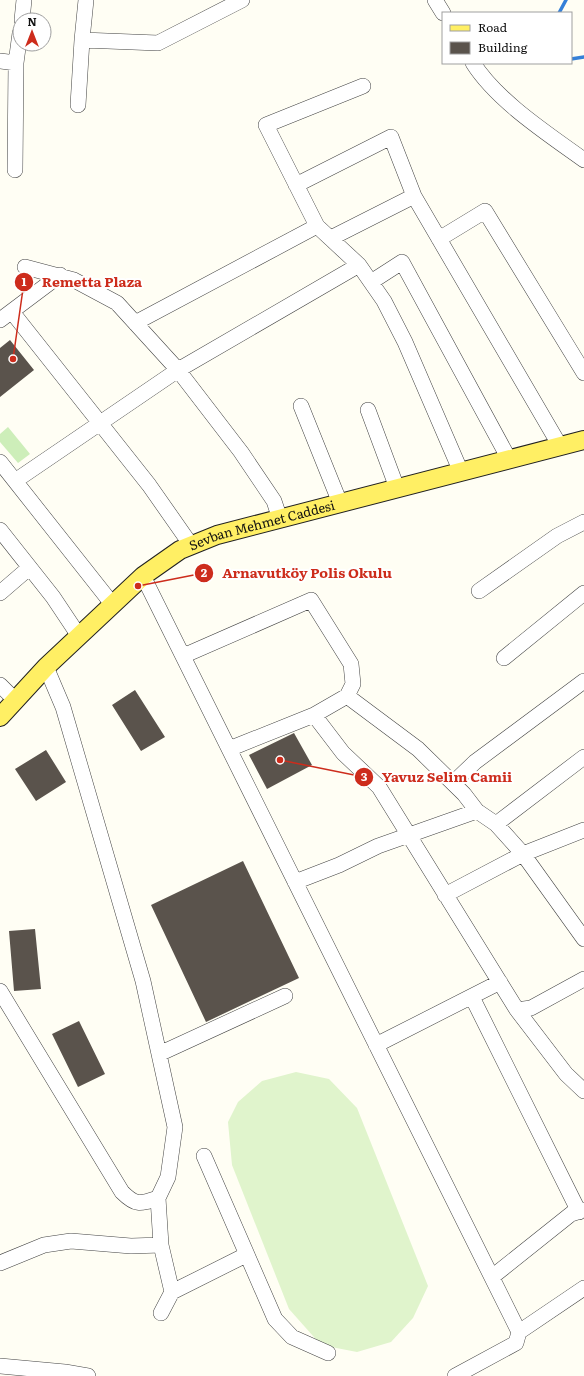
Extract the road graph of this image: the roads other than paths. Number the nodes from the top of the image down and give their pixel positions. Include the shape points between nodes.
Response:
1 (24, 0) edge
2 (86, 0) edge
3 (242, 0) edge
4 (435, 0) edge
5 (23, 12) edge
6 (442, 12) edge
7 (82, 40) junction
8 (17, 52) edge
9 (0, 61) edge
10 (16, 63) junction
11 (474, 64) edge
12 (363, 86) dead end
13 (78, 105) dead end
14 (584, 160) edge
15 (15, 170) dead end
16 (296, 186) junction
17 (414, 196) junction
18 (317, 226) junction
19 (331, 238) junction
20 (439, 239) junction
21 (360, 265) junction
22 (25, 267) dead end
23 (60, 275) junction
24 (371, 282) junction
25 (6, 316) edge
26 (134, 323) junction
27 (178, 370) junction
28 (584, 373) edge
29 (301, 406) dead end
30 (368, 410) dead end
31 (100, 423) junction
32 (584, 440) edge
33 (560, 446) junction
34 (509, 459) junction
35 (0, 462) edge
36 (460, 472) junction
37 (15, 481) junction
38 (397, 488) junction
39 (340, 503) junction
40 (280, 518) junction
41 (584, 522) edge
42 (0, 530) edge
43 (191, 546) junction
44 (30, 568) junction
45 (143, 576) junction
46 (479, 591) dead end
47 (0, 593) edge
48 (584, 593) edge
49 (112, 605) junction
50 (79, 636) junction
51 (183, 656) junction
52 (504, 658) dead end
53 (46, 667) junction
54 (584, 681) edge
55 (0, 684) edge
56 (347, 696) junction
57 (16, 701) junction
58 (314, 715) junction
59 (0, 717) edge
60 (229, 749) junction
61 (584, 757) edge
62 (452, 783) junction
63 (477, 810) junction
64 (496, 824) junction
65 (584, 830) edge
66 (409, 836) junction
67 (523, 854) junction
68 (295, 882) junction
69 (445, 894) junction
70 (584, 939) edge
71 (584, 979) edge
72 (500, 982) junction
73 (0, 991) edge
74 (285, 996) dead end
75 (472, 997) junction
76 (517, 1010) junction
77 (376, 1045) junction
78 (159, 1054) junction
79 (584, 1091) edge
80 (204, 1156) dead end
81 (158, 1198) junction
82 (581, 1211) edge
83 (161, 1245) junction
84 (246, 1254) junction
85 (0, 1263) edge
86 (492, 1277) junction
87 (584, 1288) edge
88 (172, 1292) junction
89 (161, 1313) dead end
90 (519, 1332) junction
91 (328, 1353) dead end
92 (0, 1366) edge
93 (88, 1376) edge
94 (455, 1376) edge

1 - 5 street
2 - 7 street
3 - 7 street via 158,44
4 - 6 street
7 - 13 street
8 - 10 street
9 - 10 street
10 - 15 street
11 - 14 street via 480,75 522,114
12 - 16 street via 266,125
16 - 17 street via 392,137
16 - 18 street
17 - 19 street
17 - 20 street
18 - 19 street
18 - 26 street
19 - 21 street
20 - 28 street via 485,211
20 - 33 street
21 - 24 street
21 - 27 street
22 - 23 street
23 - 25 street
23 - 26 street via 117,303
24 - 34 street via 402,262
24 - 36 street via 405,342
25 - 31 street
26 - 27 street
27 - 31 street
27 - 40 street via 241,452 274,501
29 - 39 street
30 - 38 street
31 - 37 street
31 - 43 street via 148,484
32 - 33 main road, Sevban Mehmet Caddesi
33 - 34 main road, Sevban Mehmet Caddesi
34 - 36 main road, Sevban Mehmet Caddesi
35 - 37 street
36 - 38 main road, Sevban Mehmet Caddesi
37 - 49 street
38 - 39 main road, Sevban Mehmet Caddesi
39 - 40 main road, Sevban Mehmet Caddesi
40 - 43 main road, Sevban Mehmet Caddesi via 216,534
41 - 46 street via 557,536
42 - 44 street
43 - 45 main road, Sevban Mehmet Caddesi via 158,564
44 - 47 street
44 - 50 street
45 - 49 main road, Sevban Mehmet Caddesi
45 - 51 street
48 - 52 street
49 - 50 main road, Sevban Mehmet Caddesi
50 - 53 main road, Sevban Mehmet Caddesi
51 - 56 street via 311,600 351,664 353,684
51 - 60 street
53 - 57 main road, Sevban Mehmet Caddesi
53 - 78 street via 63,707 143,982
54 - 62 street via 475,762
55 - 57 street
56 - 58 street
56 - 62 street via 418,749
57 - 59 main road, Sevban Mehmet Caddesi
58 - 60 street
58 - 66 street via 343,752 379,787
60 - 68 street
61 - 64 street
62 - 63 street
63 - 64 street
63 - 66 street
64 - 67 street
65 - 67 street
66 - 68 street via 378,846
66 - 69 street
67 - 69 street
67 - 70 street
68 - 77 street
69 - 72 street
71 - 76 street via 532,1008
72 - 75 street
72 - 76 street
73 - 81 street via 122,1192 131,1201 141,1204
74 - 78 street
75 - 77 street
75 - 82 street
76 - 79 street via 566,1074
77 - 86 street
78 - 81 street via 175,1127 168,1177
80 - 84 street
81 - 83 street
82 - 86 street via 571,1214
83 - 85 street via 131,1246 71,1241 44,1245
83 - 88 street
84 - 88 street
84 - 91 street via 271,1312 280,1326 299,1342
86 - 90 street
87 - 90 street
88 - 89 street
90 - 94 street via 516,1343
92 - 93 street

